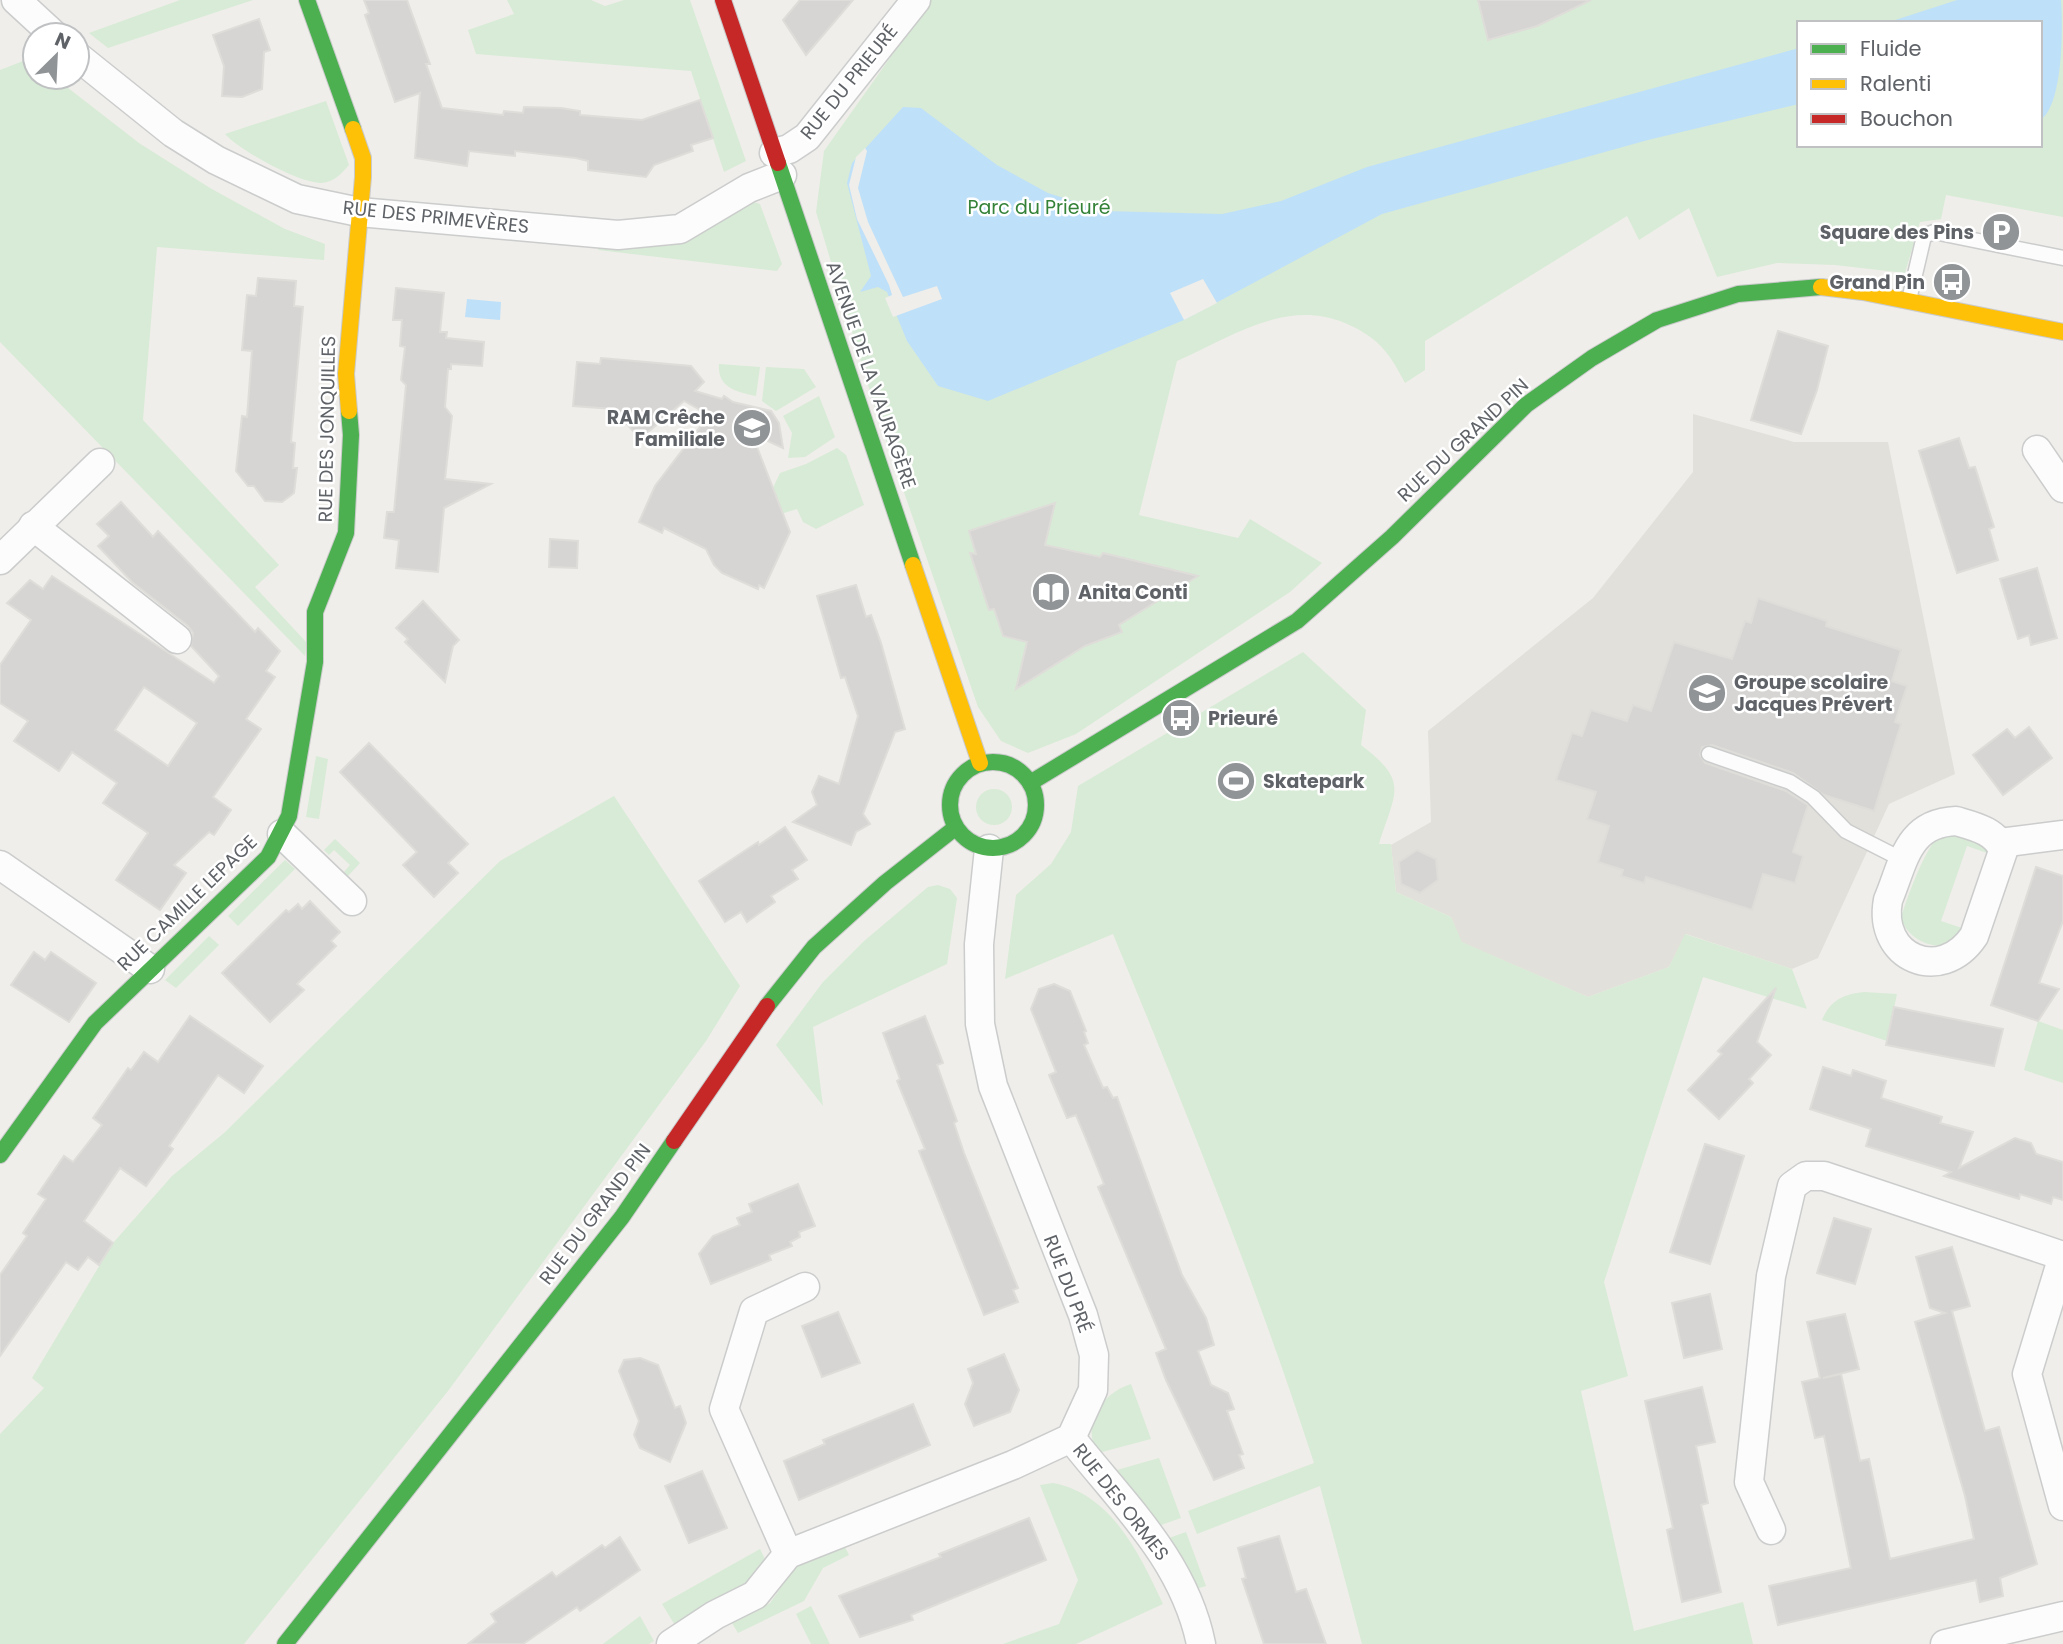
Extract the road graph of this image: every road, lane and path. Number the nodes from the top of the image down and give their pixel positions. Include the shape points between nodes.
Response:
1 (16, 0) edge
2 (307, 0) edge
3 (723, 0) edge
4 (916, 0) edge
5 (39, 21) edge
6 (91, 67) edge
7 (778, 164) junction
8 (359, 212) junction
9 (2063, 258) edge
10 (1909, 301) junction
11 (2063, 332) edge
12 (2037, 450) dead end
13 (100, 463) dead end
14 (2063, 488) edge
15 (33, 526) junction
16 (0, 560) edge
17 (177, 639) dead end
18 (316, 642) joint
19 (1709, 754) dead end
20 (980, 763) junction
21 (1030, 782) junction
22 (955, 828) junction
23 (282, 834) junction
24 (2063, 835) edge
25 (2000, 843) junction
26 (989, 849) junction
27 (1905, 861) junction
28 (0, 865) edge
29 (352, 901) dead end
30 (149, 970) junction
31 (0, 1155) edge
32 (2063, 1256) edge
33 (805, 1287) dead end
34 (1071, 1438) junction
35 (2063, 1506) edge
36 (1771, 1531) dead end
37 (788, 1554) junction
38 (2063, 1616) edge
39 (285, 1644) edge
40 (671, 1644) edge
41 (1201, 1644) edge
42 (1945, 1644) edge

1 - 5 street
2 - 8 street, RUE DES JONQUILLES via 363,158
3 - 7 street, AVENUE DE LA VAURAGÈRE
4 - 7 street, RUE DU PRIEURÉ via 807,137
6 - 8 street, RUE DES PRIMEVÈRES via 216,160 297,199
7 - 8 street, RUE DES PRIMEVÈRES via 749,188 680,229 618,235
7 - 20 street, AVENUE DE LA VAURAGÈRE
8 - 18 street, RUE DES JONQUILLES via 346,374 351,435 346,533 318,598
9 - 10 lane via 1934,232 1924,236
10 - 11 street, RUE DU GRAND PIN
10 - 21 street, RUE DU GRAND PIN via 1833,288 1771,289 1712,300 1643,326 1526,405 1382,546 1297,621
12 - 14 street
13 - 15 street
15 - 16 street
15 - 17 street
18 - 23 street, RUE CAMILLE LEPAGE via 293,800
19 - 27 lane via 1790,782 1813,797 1846,831
20 - 21 street via 1003,763
20 - 22 street via 968,769 951,789 950,816
21 - 26 street via 1036,809 1033,822 1015,843
22 - 26 street via 970,843
22 - 39 street, RUE DU GRAND PIN via 814,947 762,1011 622,1217
23 - 29 street
23 - 30 street, RUE CAMILLE LEPAGE via 268,858
24 - 25 street
25 - 27 street via 1970,825 1942,822 1917,834
25 - 27 street via 2000,862 1974,936 1958,954 1935,962 1906,954 1886,924 1888,900
26 - 34 street, RUE DU PRÉ via 979,944 980,1024 993,1086 1083,1315 1094,1355 1093,1390
28 - 30 street
30 - 31 street, RUE CAMILLE LEPAGE via 95,1023
32 - 35 street via 2027,1374
32 - 36 street via 1824,1175 1806,1176 1792,1186 1771,1276 1749,1482
33 - 37 street via 754,1311 723,1409
34 - 37 street
34 - 41 street, RUE DES ORMES via 1137,1516 1175,1572
37 - 40 street via 755,1595
38 - 42 street

